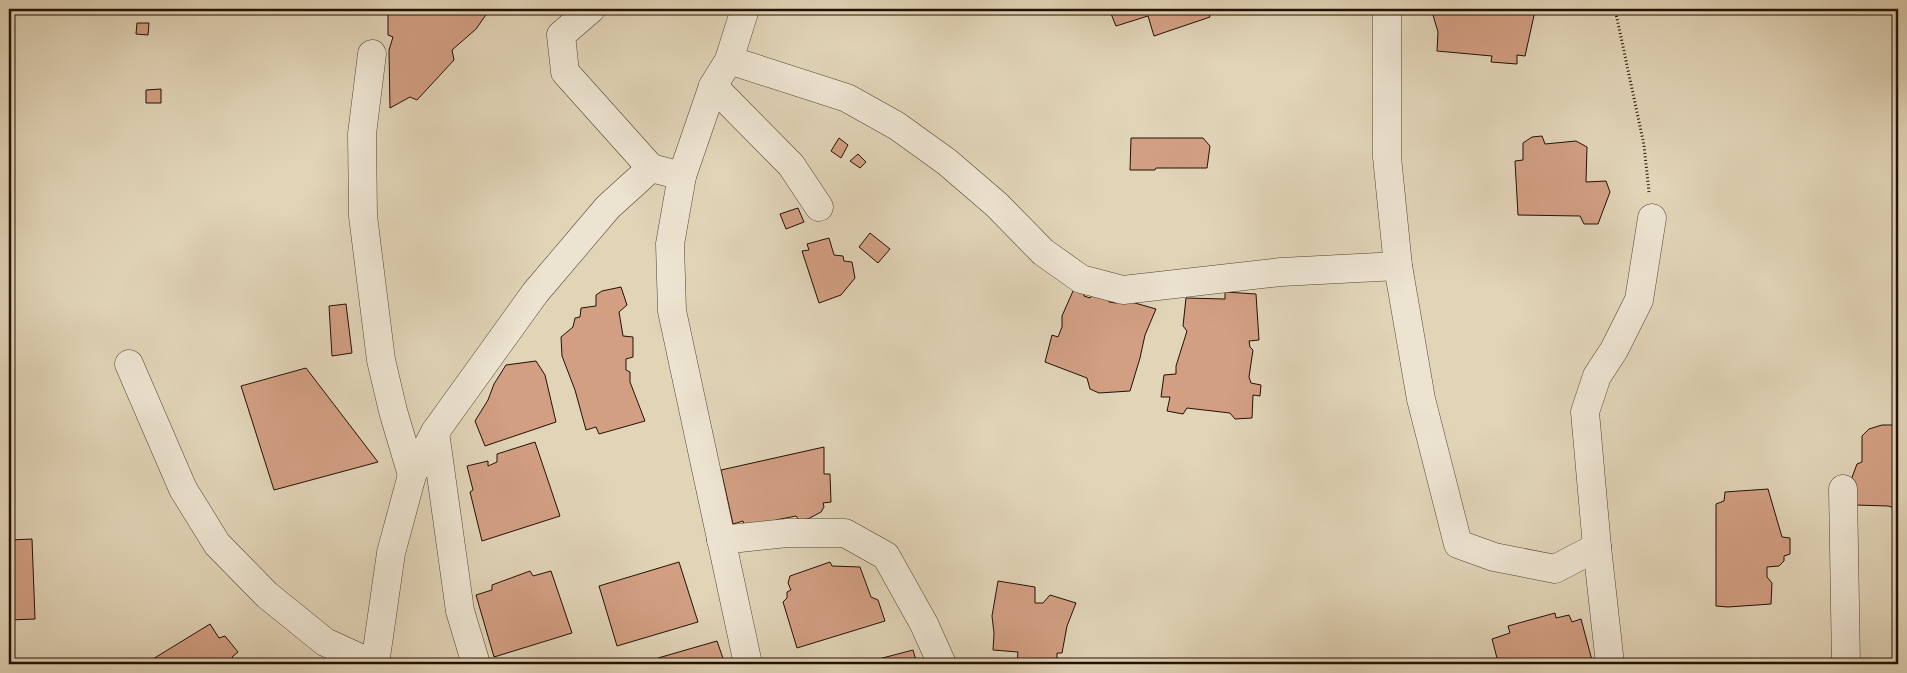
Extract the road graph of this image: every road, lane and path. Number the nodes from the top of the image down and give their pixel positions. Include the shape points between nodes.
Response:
1 (591, 9) edge
2 (745, 9) edge
3 (1387, 9) edge
4 (1615, 9) edge
5 (372, 54) dead end
6 (729, 60) junction
7 (713, 86) junction
8 (651, 168) junction
9 (682, 176) junction
10 (819, 207) dead end
11 (1652, 218) joint
12 (1398, 266) junction
13 (129, 364) dead end
14 (435, 432) junction
15 (412, 475) junction
16 (1843, 489) dead end
17 (721, 540) junction
18 (1597, 547) junction
19 (374, 664) edge
20 (476, 664) edge
21 (748, 664) edge
22 (942, 664) edge
23 (1610, 664) edge
24 (1846, 664) edge

1 - 8 street via 561,35 565,72
2 - 6 street
3 - 12 street via 1387,157
4 - 11 path via 1644,145
5 - 15 street via 362,134 363,216 381,360
6 - 7 street
6 - 12 street via 847,98 897,126 947,162 997,205 1043,252 1081,279 1123,290 1281,272
7 - 9 street
7 - 10 street via 791,165
8 - 9 street
8 - 14 street via 608,208 535,293
9 - 17 street via 670,244 672,311
11 - 18 street via 1638,300 1614,350 1596,376 1585,412
12 - 18 street via 1421,399 1458,544 1494,557 1555,569
13 - 19 street via 183,489 218,544 267,595 325,642
14 - 15 street
14 - 20 street via 460,611
15 - 19 street via 390,553
16 - 24 street
17 - 21 street
17 - 22 street via 787,532 845,533 886,556
18 - 23 street

